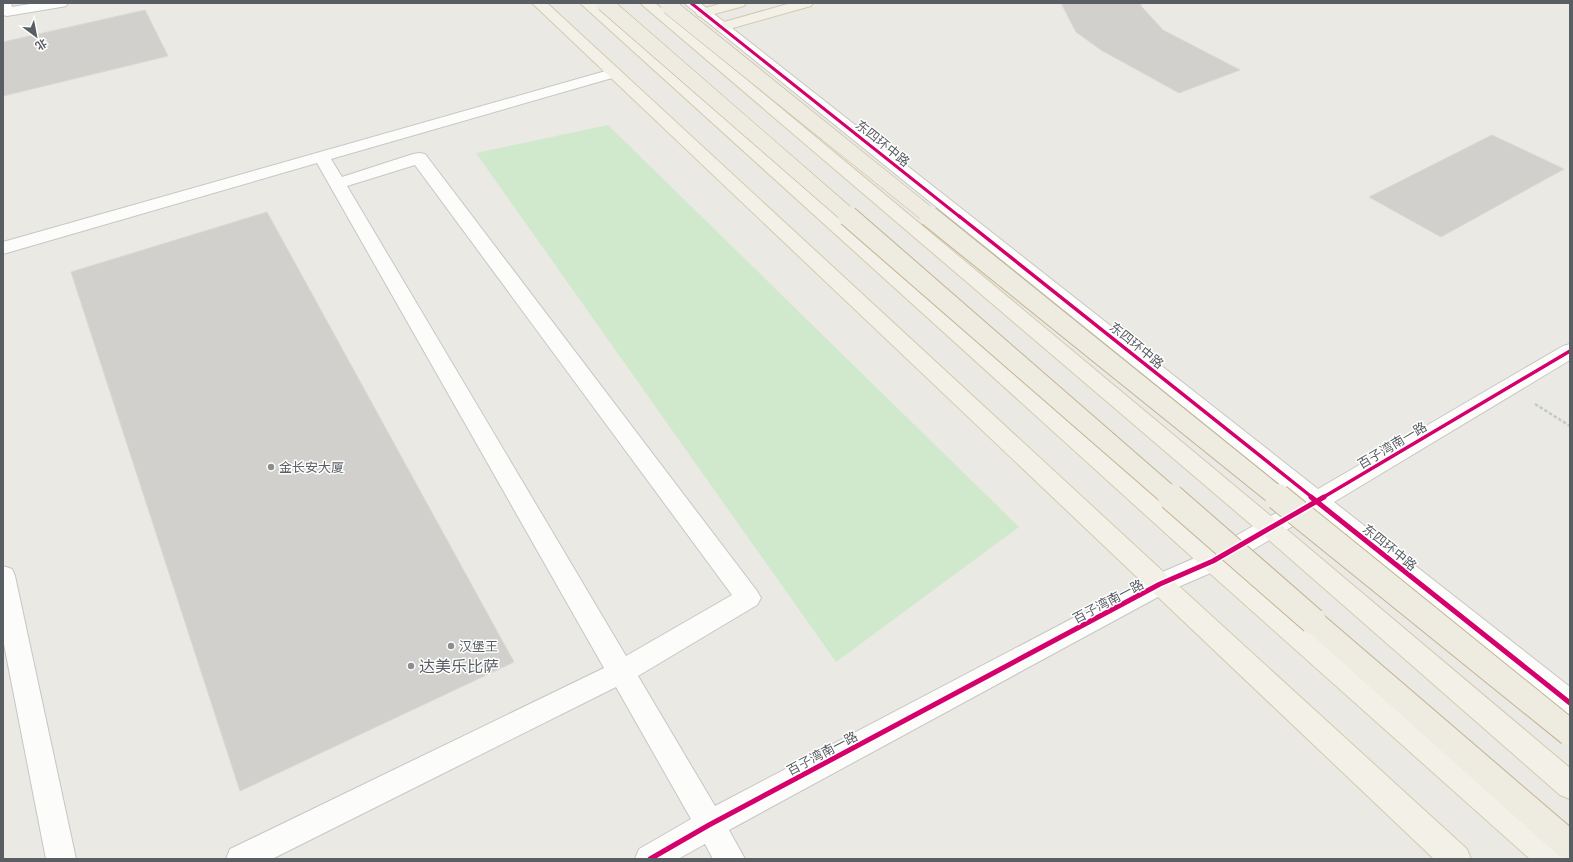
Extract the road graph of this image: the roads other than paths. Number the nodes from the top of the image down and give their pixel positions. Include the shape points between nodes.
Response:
1 (4, 3) edge
2 (61, 3) edge
3 (539, 3) edge
4 (586, 3) edge
5 (604, 3) edge
6 (647, 3) edge
7 (666, 3) edge
8 (739, 3) edge
9 (806, 3) edge
10 (697, 8) edge
11 (722, 27) junction
12 (614, 73) junction
13 (322, 158) junction
14 (337, 184) junction
15 (3, 248) edge
16 (1570, 350) edge
17 (1317, 502) junction
18 (1270, 528) junction
19 (1213, 561) junction
20 (3, 576) edge
21 (1160, 584) junction
22 (621, 672) junction
23 (1570, 703) edge
24 (1570, 733) edge
25 (1570, 786) edge
26 (709, 825) junction
27 (1570, 846) edge
28 (61, 859) edge
29 (241, 859) edge
30 (650, 859) edge
31 (730, 859) edge
32 (1456, 859) edge
33 (1552, 859) edge

1 - 2 street via 7,12
3 - 12 main road
4 - 19 main road
5 - 27 highway, bridge
6 - 18 main road
7 - 24 highway, bridge
8 - 10 main road
9 - 11 main road
10 - 11 street, 东四环中路
11 - 17 street, 东四环中路
12 - 13 street
12 - 21 main road
13 - 14 street
13 - 15 street
14 - 22 street
14 - 22 street via 419,158 748,598
16 - 17 street, 百子湾南一路
17 - 18 street, 百子湾南一路
17 - 23 street, 东四环中路
18 - 19 street, 百子湾南一路
18 - 25 main road
19 - 21 street, 百子湾南一路
19 - 33 main road
20 - 28 street
21 - 26 street, 百子湾南一路
21 - 32 main road
22 - 26 street
22 - 29 street
26 - 30 street, 百子湾南一路
26 - 31 street

